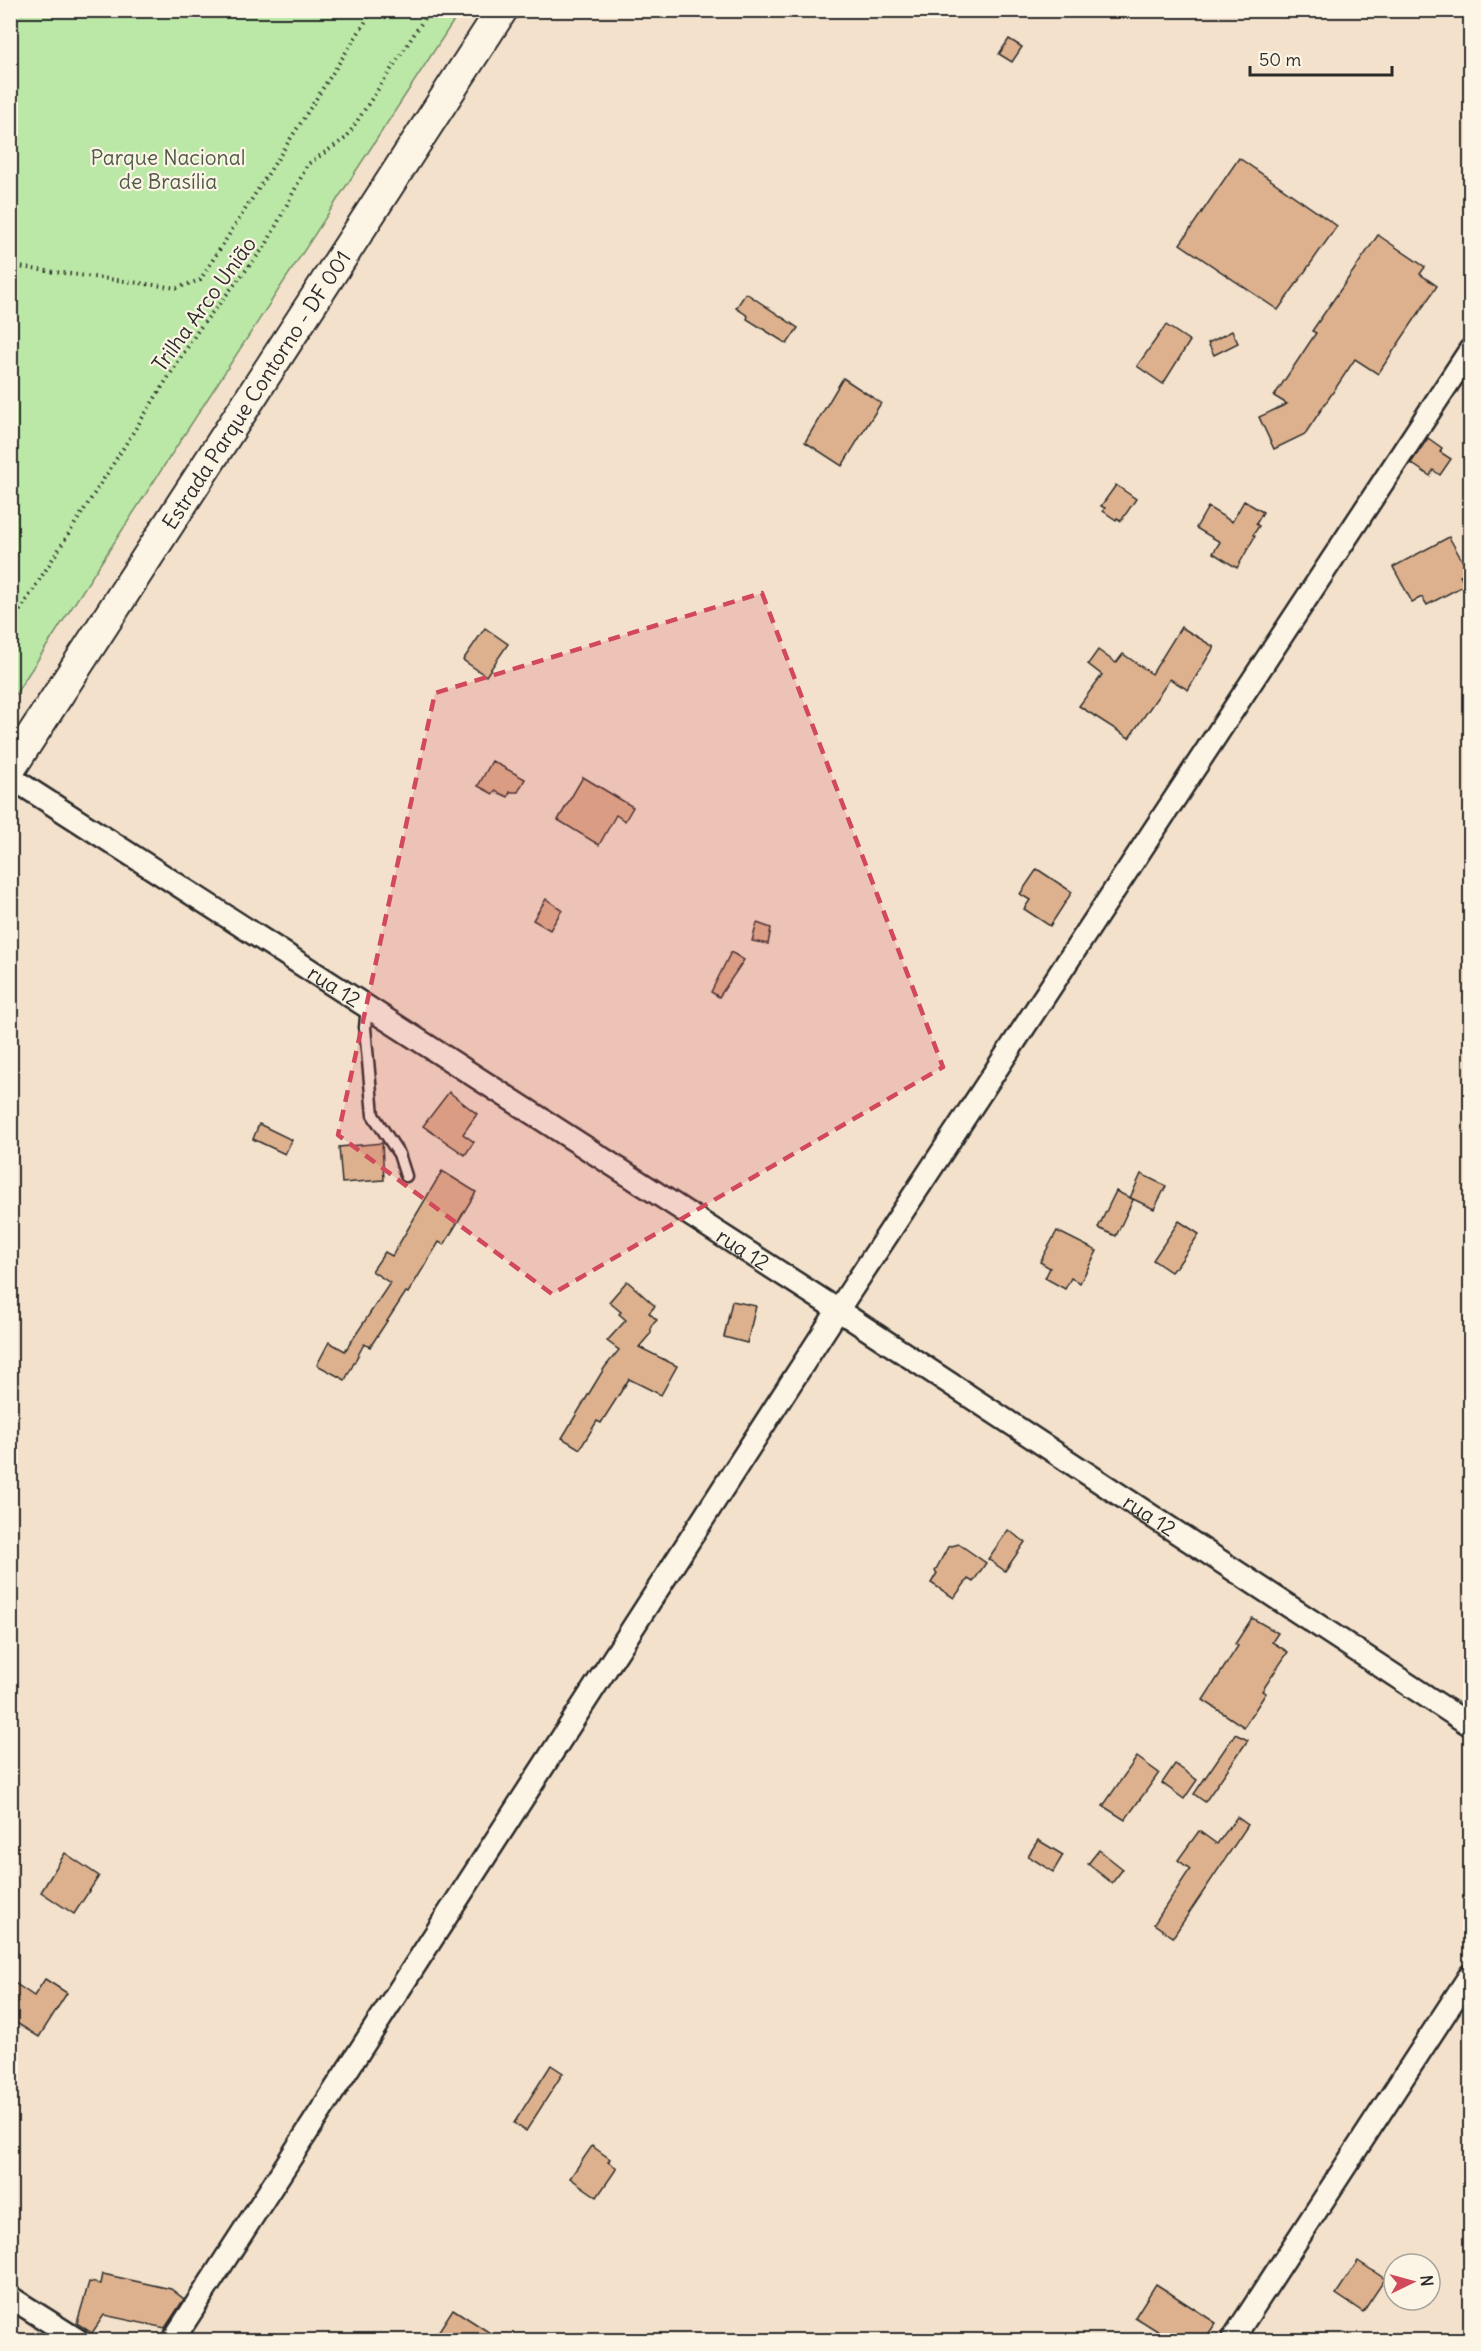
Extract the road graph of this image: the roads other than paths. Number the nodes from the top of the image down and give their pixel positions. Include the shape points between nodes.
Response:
1 (502, 10) edge
2 (1470, 350) edge
3 (10, 769) edge
4 (10, 777) edge
5 (367, 1007) junction
6 (406, 1176) dead end
7 (838, 1310) junction
8 (1470, 1725) edge
9 (1470, 1975) edge
10 (10, 2297) edge
11 (78, 2340) edge
12 (173, 2340) edge
13 (1232, 2340) edge

1 - 3 main road, Estrada Parque Contorno - DF 001
2 - 7 street
4 - 5 street, rua 12
5 - 6 lane via 365,1028 373,1115 399,1154
5 - 7 street, rua 12
7 - 8 street, rua 12
7 - 12 street
9 - 13 street
10 - 11 street

